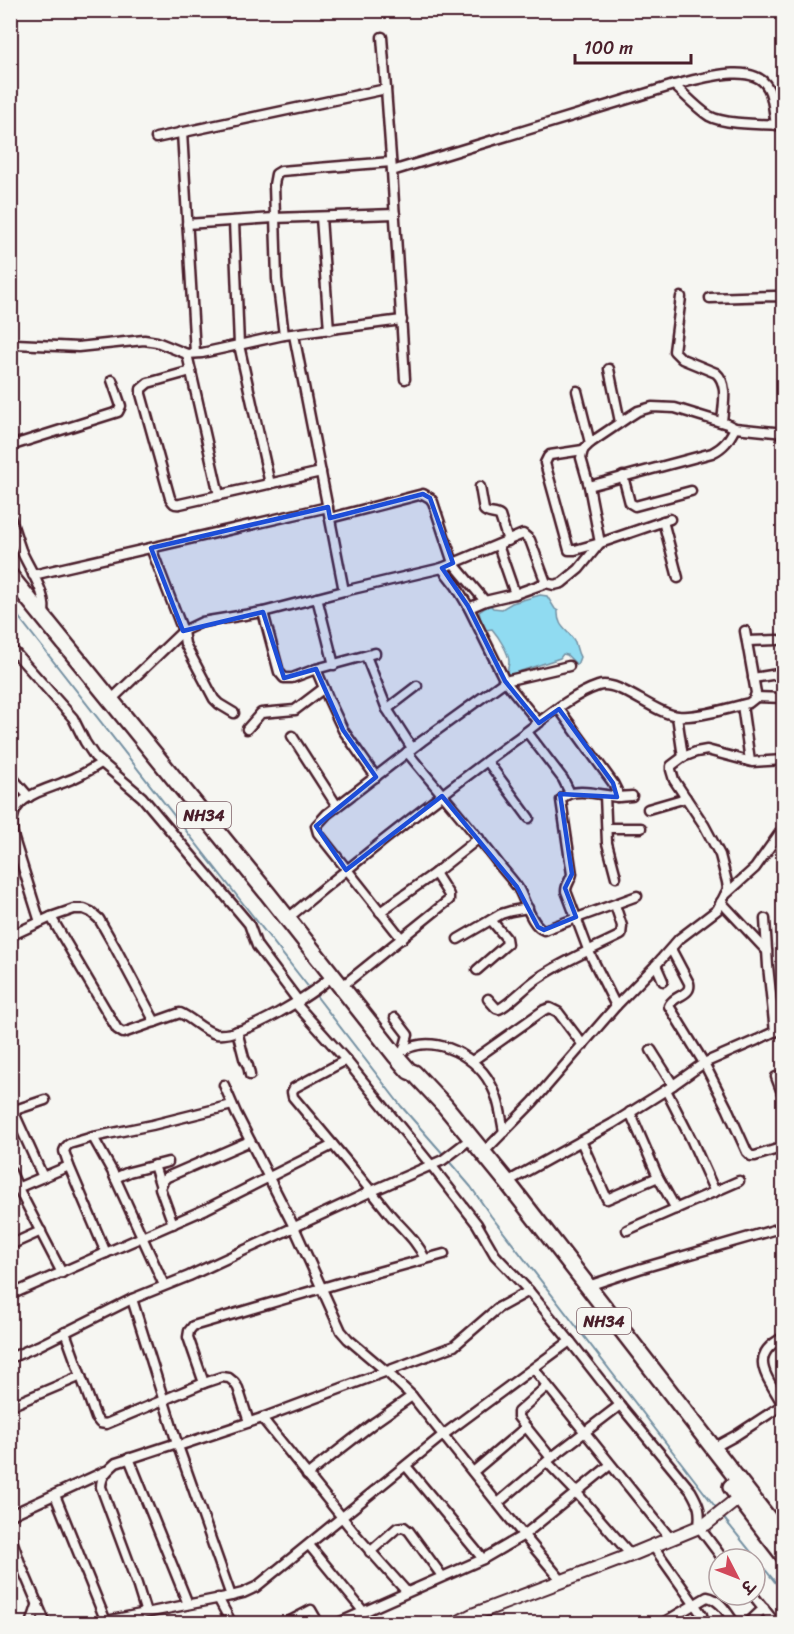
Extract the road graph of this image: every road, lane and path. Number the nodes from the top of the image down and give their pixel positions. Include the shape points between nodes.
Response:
1 (382, 38) dead end
2 (674, 85) junction
3 (386, 89) junction
4 (780, 125) edge
5 (182, 132) junction
6 (156, 138) dead end
7 (392, 167) junction
8 (395, 214) junction
9 (321, 217) junction
10 (274, 218) junction
11 (234, 221) junction
12 (187, 224) junction
13 (681, 297) dead end
14 (783, 297) edge
15 (710, 298) dead end
16 (402, 320) junction
17 (329, 330) junction
18 (284, 335) junction
19 (294, 335) junction
20 (10, 345) edge
21 (238, 345) junction
22 (191, 354) junction
23 (609, 369) dead end
24 (191, 371) junction
25 (405, 379) dead end
26 (112, 380) dead end
27 (577, 391) dead end
28 (620, 422) junction
29 (722, 422) junction
30 (735, 428) junction
31 (783, 432) edge
32 (10, 446) edge
33 (586, 447) junction
34 (321, 472) junction
35 (623, 476) junction
36 (270, 484) junction
37 (589, 486) junction
38 (480, 487) dead end
39 (691, 491) dead end
40 (219, 495) junction
41 (328, 507) junction
42 (10, 517) edge
43 (330, 518) junction
44 (508, 541) junction
45 (600, 543) junction
46 (498, 545) junction
47 (151, 548) junction
48 (453, 563) junction
49 (442, 568) junction
50 (33, 575) junction
51 (10, 576) edge
52 (678, 578) dead end
53 (546, 583) junction
54 (344, 591) junction
55 (515, 594) junction
56 (317, 598) junction
57 (484, 601) junction
58 (468, 608) junction
59 (263, 612) junction
60 (43, 617) junction
61 (183, 631) junction
62 (746, 632) dead end
63 (778, 640) dead end
64 (747, 641) junction
65 (11, 649) edge
66 (375, 653) dead end
67 (366, 656) junction
68 (334, 665) junction
69 (568, 666) dead end
70 (316, 669) junction
71 (783, 673) edge
72 (753, 678) junction
73 (505, 681) junction
74 (417, 686) dead end
75 (324, 688) junction
76 (755, 697) junction
77 (783, 698) edge
78 (111, 700) junction
79 (742, 705) junction
80 (387, 709) junction
81 (559, 709) junction
82 (234, 713) dead end
83 (676, 716) junction
84 (539, 723) junction
85 (247, 729) dead end
86 (527, 732) junction
87 (292, 736) dead end
88 (410, 750) junction
89 (683, 757) junction
90 (783, 760) edge
91 (487, 761) junction
92 (750, 761) junction
93 (101, 764) junction
94 (10, 775) edge
95 (376, 777) junction
96 (570, 793) junction
97 (441, 795) junction
98 (605, 795) junction
99 (617, 796) junction
100 (632, 796) dead end
101 (29, 797) junction
102 (686, 798) junction
103 (337, 806) junction
104 (648, 808) dead end
105 (529, 818) dead end
106 (783, 827) edge
107 (607, 828) junction
108 (641, 828) dead end
109 (11, 833) edge
110 (479, 838) junction
111 (346, 870) junction
112 (435, 873) junction
113 (616, 876) dead end
114 (637, 896) dead end
115 (723, 899) junction
116 (615, 905) junction
117 (528, 908) junction
118 (380, 912) junction
119 (576, 917) junction
120 (51, 918) junction
121 (288, 918) junction
122 (765, 919) dead end
123 (491, 920) junction
124 (40, 922) junction
125 (10, 936) edge
126 (402, 939) junction
127 (458, 939) dead end
128 (671, 949) junction
129 (767, 951) junction
130 (589, 952) junction
131 (656, 965) junction
132 (477, 970) dead end
133 (663, 981) dead end
134 (331, 983) junction
135 (488, 999) dead end
136 (300, 1001) junction
137 (616, 1006) junction
138 (395, 1018) dead end
139 (155, 1022) junction
140 (779, 1029) edge
141 (237, 1031) junction
142 (583, 1045) junction
143 (651, 1050) dead end
144 (400, 1052) junction
145 (346, 1060) junction
146 (472, 1061) junction
147 (704, 1063) junction
148 (409, 1071) junction
149 (250, 1075) dead end
150 (776, 1077) dead end
151 (224, 1085) dead end
152 (670, 1088) junction
153 (783, 1098) edge
154 (45, 1100) dead end
155 (232, 1105) junction
156 (630, 1112) junction
157 (504, 1132) junction
158 (93, 1137) junction
159 (250, 1141) junction
160 (581, 1141) junction
161 (333, 1145) junction
162 (460, 1147) junction
163 (783, 1147) edge
164 (483, 1153) junction
165 (168, 1162) dead end
166 (431, 1165) junction
167 (69, 1166) junction
168 (154, 1166) junction
169 (10, 1170) edge
170 (658, 1176) junction
171 (43, 1177) junction
172 (115, 1178) junction
173 (269, 1178) junction
174 (739, 1181) dead end
175 (507, 1182) junction
176 (160, 1184) junction
177 (14, 1189) edge
178 (372, 1191) junction
179 (715, 1192) junction
180 (676, 1209) junction
181 (173, 1224) junction
182 (294, 1227) junction
183 (783, 1227) edge
184 (627, 1230) dead end
185 (41, 1231) junction
186 (143, 1238) junction
187 (10, 1245) edge
188 (106, 1253) junction
189 (444, 1254) dead end
190 (425, 1259) junction
191 (62, 1273) junction
192 (164, 1286) junction
193 (322, 1288) junction
194 (588, 1288) junction
195 (529, 1291) junction
196 (10, 1295) edge
197 (132, 1299) junction
198 (65, 1332) junction
199 (783, 1337) edge
200 (570, 1341) junction
201 (11, 1357) edge
202 (534, 1369) junction
203 (387, 1372) junction
204 (81, 1376) junction
205 (204, 1383) junction
206 (547, 1386) junction
207 (412, 1396) junction
208 (164, 1400) junction
209 (783, 1404) edge
210 (620, 1405) junction
211 (10, 1406) edge
212 (262, 1418) junction
213 (249, 1422) junction
214 (526, 1427) junction
215 (585, 1431) junction
216 (443, 1435) junction
217 (177, 1444) junction
218 (713, 1448) junction
219 (129, 1458) junction
220 (549, 1460) junction
221 (610, 1465) junction
222 (406, 1466) junction
223 (109, 1469) junction
224 (473, 1472) junction
225 (307, 1475) junction
226 (576, 1492) junction
227 (743, 1494) junction
228 (55, 1495) junction
229 (498, 1503) junction
230 (10, 1516) edge
231 (343, 1517) junction
232 (703, 1526) junction
233 (10, 1534) edge
234 (525, 1536) junction
235 (670, 1538) junction
236 (783, 1539) edge
237 (309, 1545) junction
238 (653, 1546) junction
239 (716, 1547) edge
240 (370, 1552) junction
241 (631, 1555) junction
242 (783, 1556) edge
243 (483, 1558) junction
244 (10, 1564) edge
245 (21, 1566) junction
246 (442, 1576) junction
247 (562, 1581) junction
248 (406, 1591) junction
249 (231, 1596) junction
250 (218, 1598) junction
251 (38, 1603) junction
252 (188, 1604) junction
253 (695, 1605) junction
254 (764, 1608) joint
255 (363, 1611) junction
256 (146, 1613) junction
257 (106, 1622) edge
258 (31, 1623) edge
259 (46, 1623) edge
260 (232, 1623) edge
261 (284, 1623) edge
262 (319, 1623) edge
263 (336, 1623) edge
264 (455, 1623) edge
265 (661, 1623) edge
266 (704, 1623) edge
267 (735, 1623) edge
268 (747, 1623) edge
269 (777, 1623) edge

1 - 3 street
2 - 4 street via 715,119
2 - 4 street via 726,73 759,77 768,88
2 - 7 street
3 - 5 street
3 - 7 street
5 - 6 street
5 - 12 street
7 - 8 street
7 - 10 street via 281,171 274,178
8 - 9 street
8 - 16 street
9 - 10 street
9 - 17 street
10 - 11 street
10 - 18 street
11 - 12 street
11 - 21 street
12 - 22 street
13 - 29 street via 674,351 682,359 716,373 723,381
14 - 15 street
16 - 17 street
16 - 25 street
17 - 19 street
18 - 19 street
18 - 21 street
19 - 34 street
20 - 22 street via 78,347 144,340
21 - 22 street
21 - 36 street
22 - 24 street
23 - 28 street
24 - 40 street
24 - 40 street via 148,383 141,394 172,503
26 - 32 street via 121,406 118,412
27 - 33 street
28 - 29 street via 652,407 675,408
28 - 33 street
29 - 30 street
30 - 31 street
30 - 35 street via 728,442 712,453
33 - 37 street via 581,458
33 - 45 street via 550,455 545,463 567,548 571,551
34 - 36 street
34 - 41 street
35 - 37 street
35 - 39 street via 634,506
36 - 40 street
37 - 45 street
38 - 44 street via 484,510 500,516
41 - 43 street
41 - 47 street
42 - 50 street
43 - 48 street via 427,495 433,502
43 - 54 street
44 - 46 street
44 - 53 street via 523,534 528,537
45 - 52 street via 666,520
45 - 53 street via 562,583
46 - 48 street
46 - 55 street
47 - 50 street
47 - 61 street
48 - 49 street
48 - 57 street
49 - 54 street
49 - 58 street
50 - 60 street via 42,592 46,610
51 - 60 highway, NH34
53 - 55 street
54 - 56 street
55 - 57 street
56 - 59 street
56 - 68 street
57 - 58 street
58 - 73 street
59 - 61 street via 202,622
59 - 70 street via 275,661 284,678
60 - 78 highway, NH34
61 - 78 street
61 - 82 street via 185,644 214,699
62 - 64 street
63 - 64 street
64 - 72 street
65 - 93 street via 73,718
66 - 67 street
67 - 68 street
67 - 80 street
68 - 70 street
69 - 73 street
70 - 75 street
71 - 72 street
72 - 76 street
73 - 84 street
73 - 88 street
74 - 80 street
75 - 85 street via 295,710 261,713
75 - 95 street via 343,730
76 - 77 street
76 - 79 street
78 - 121 highway, NH34
79 - 83 street
79 - 92 street
80 - 88 street
81 - 83 street via 600,685 608,685
81 - 84 street
81 - 99 street via 613,783
83 - 89 street
84 - 86 street
86 - 91 street
86 - 96 street
87 - 103 street
88 - 95 street
88 - 97 street
89 - 92 street via 707,750
89 - 102 street via 671,770
90 - 92 street
91 - 97 street
91 - 105 street
93 - 101 street
93 - 136 street via 142,797 244,918 257,946
94 - 101 street
95 - 103 street
96 - 98 street
96 - 119 street via 561,800 572,873 566,891
97 - 110 street
97 - 111 street
98 - 99 street
98 - 107 street
99 - 100 street
101 - 109 street via 15,809
102 - 104 street
102 - 115 street via 720,855 728,889
103 - 111 street via 316,826
106 - 115 street via 755,868
107 - 108 street
107 - 113 street
109 - 124 street
110 - 112 street
110 - 117 street via 517,887
111 - 118 street
111 - 121 street
112 - 118 street
112 - 126 street via 449,900
114 - 116 street
115 - 128 street via 717,910
115 - 129 street
116 - 119 street
116 - 130 street via 621,934
117 - 119 street via 544,930
117 - 123 street
118 - 126 street
119 - 130 street
120 - 124 street
120 - 139 street via 117,1029 123,1033
120 - 139 street via 74,909 84,909 99,918
121 - 134 highway, NH34
122 - 129 street
123 - 127 street
123 - 132 street via 507,944
124 - 125 street
126 - 134 street
128 - 131 street
128 - 147 street via 690,988 669,1006
129 - 140 street
130 - 135 street via 538,978 499,1009
130 - 137 street
131 - 133 street
131 - 137 street
134 - 136 street
134 - 144 highway, NH34
136 - 141 street
136 - 145 street
137 - 142 street
138 - 144 street via 408,1035
139 - 141 street via 180,1013 218,1034
140 - 147 street
141 - 149 street
142 - 146 street via 558,1012 550,1008
142 - 157 street
143 - 152 street
144 - 146 street via 438,1045
144 - 148 highway, NH34
145 - 161 street via 292,1092
145 - 166 street
146 - 157 street via 492,1086
147 - 152 street
147 - 163 street via 747,1152 755,1156
148 - 162 highway, NH34
148 - 164 highway, NH34 via 445,1106
150 - 153 street
151 - 155 street
152 - 156 street
152 - 179 street
154 - 171 street via 18,1108 14,1113
155 - 158 street
155 - 159 street
156 - 160 street
156 - 170 street
157 - 164 street
158 - 167 street via 66,1147
158 - 172 street
159 - 173 street
159 - 176 street via 166,1177
160 - 170 street via 608,1199
160 - 175 street
161 - 173 street
161 - 178 street
162 - 166 street
162 - 227 highway, NH34
164 - 175 highway, NH34
165 - 168 street
166 - 178 street
166 - 195 street via 477,1224 495,1256
167 - 171 street
167 - 188 street
168 - 172 street
168 - 176 street
169 - 177 street
170 - 180 street
171 - 177 street
172 - 186 street
173 - 181 street
173 - 182 street
174 - 179 street
175 - 194 highway, NH34
176 - 181 street
177 - 185 street
178 - 182 street
178 - 190 street
179 - 180 street
180 - 184 street
181 - 186 street
182 - 192 street
182 - 193 street
183 - 194 street
185 - 187 street
185 - 191 street
186 - 188 street
186 - 192 street
188 - 191 street
189 - 190 street
190 - 193 street
191 - 196 street
192 - 197 street
193 - 203 street via 348,1339
193 - 205 street via 193,1326 188,1337
194 - 218 highway, NH34
195 - 200 street
195 - 203 street via 498,1308 454,1346
197 - 198 street
197 - 208 street
198 - 201 street
198 - 204 street
199 - 209 street via 770,1346 762,1360
200 - 202 street
200 - 210 street
202 - 206 street
202 - 216 street
203 - 207 street
203 - 212 street
204 - 208 street via 100,1423
204 - 211 street
205 - 208 street
205 - 213 street via 230,1378 238,1388
206 - 214 street via 518,1412
206 - 215 street
207 - 216 street
207 - 225 street
208 - 217 street
209 - 218 street
210 - 215 street
210 - 232 street via 698,1502
212 - 213 street
212 - 225 street
213 - 217 street
214 - 220 street
214 - 224 street
215 - 220 street
215 - 221 street
216 - 222 street
216 - 224 street
217 - 219 street
217 - 249 street
218 - 227 highway, NH34
219 - 223 street
219 - 252 street
220 - 226 street
220 - 229 street
221 - 226 street
221 - 235 street
222 - 231 street
222 - 243 street
223 - 228 street
223 - 256 street via 101,1487
224 - 229 street
225 - 231 street
226 - 234 street
226 - 241 street
227 - 232 street
227 - 236 highway, NH34
227 - 242 highway, NH34
228 - 230 street
228 - 257 street
229 - 234 street
231 - 237 street
231 - 240 street
232 - 235 street
232 - 239 street
233 - 245 street
234 - 243 street
234 - 247 street
235 - 238 street
237 - 249 street via 256,1587
237 - 255 street
238 - 241 street
238 - 253 street
240 - 246 street via 404,1527
240 - 248 street
241 - 247 street
243 - 246 street
244 - 245 street
245 - 251 street
246 - 248 street
247 - 264 street
248 - 255 street
249 - 250 street
250 - 252 street
250 - 260 street
251 - 258 street
251 - 259 street
252 - 256 street
253 - 265 street
253 - 266 street
253 - 267 street via 713,1598
254 - 268 street
254 - 269 street
255 - 263 street
256 - 257 street
261 - 262 street via 311,1610

